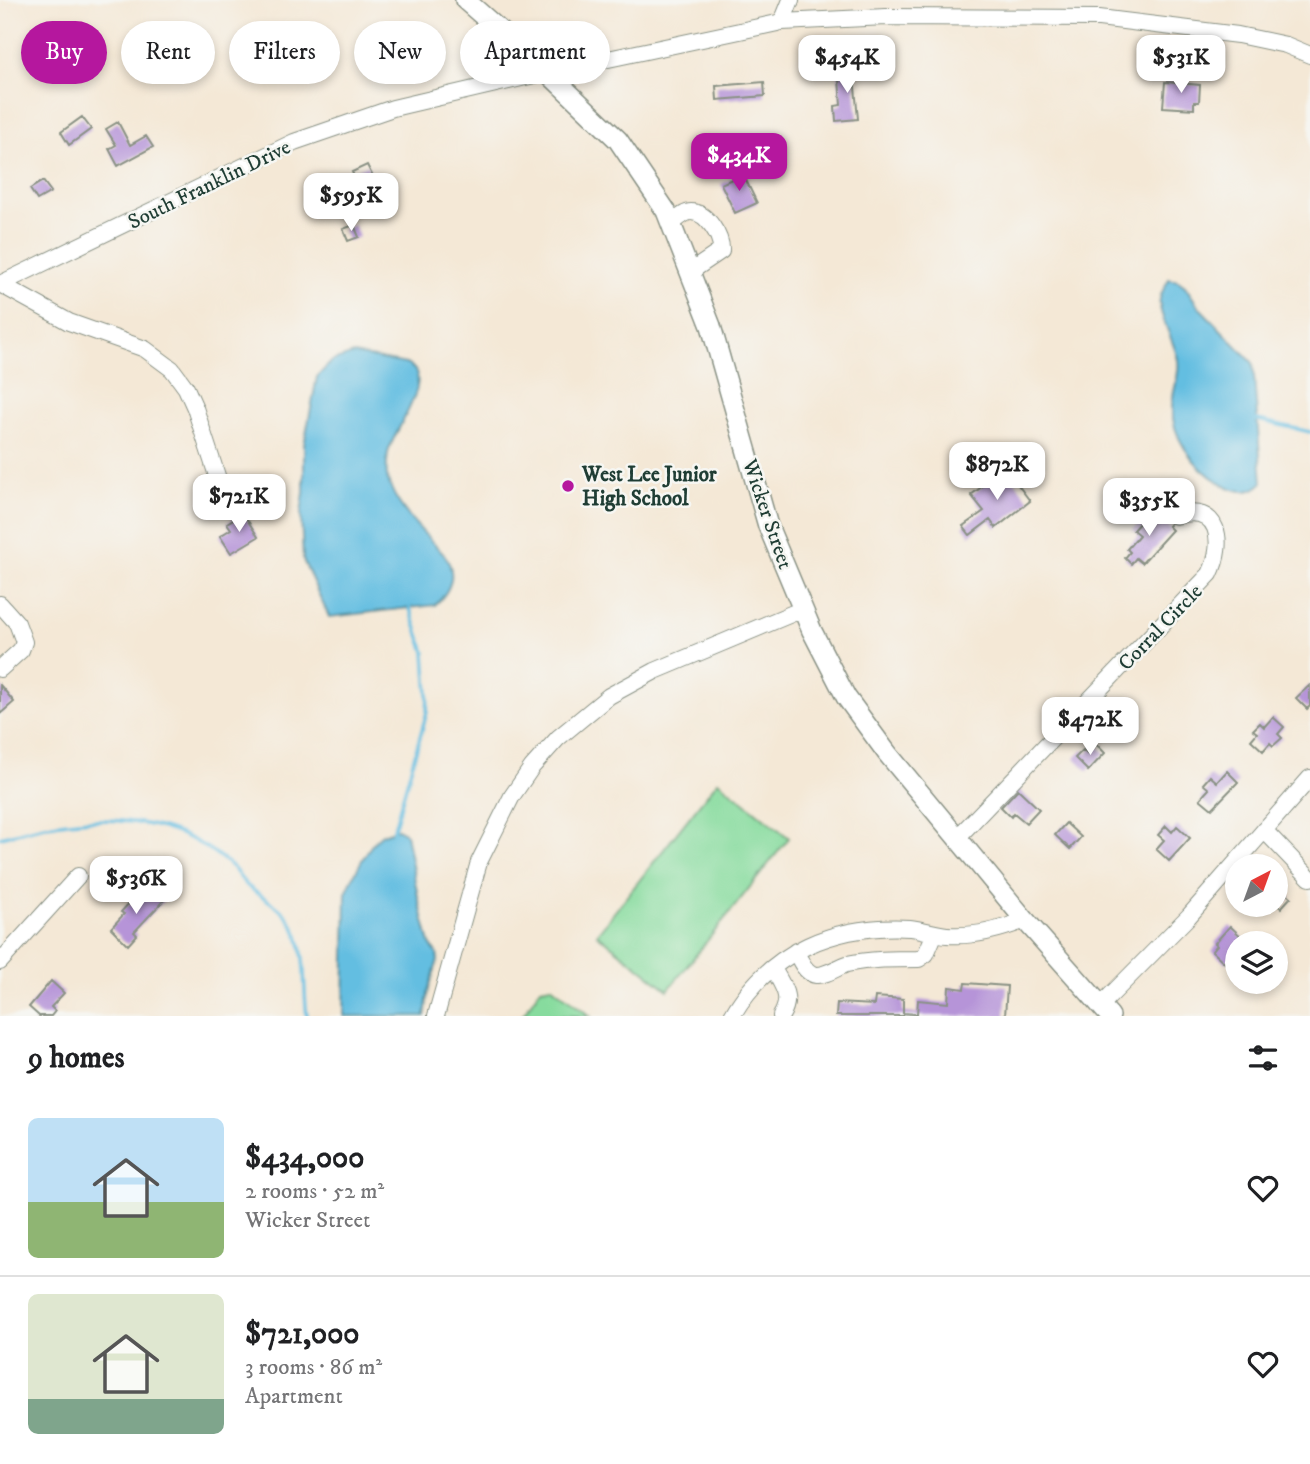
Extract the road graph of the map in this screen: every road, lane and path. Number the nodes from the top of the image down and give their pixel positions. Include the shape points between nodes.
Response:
1 (465, 0) edge
2 (791, 0) edge
3 (489, 21) edge
4 (782, 22) junction
5 (1310, 54) edge
6 (610, 59) edge
7 (496, 84) edge
8 (560, 84) edge
9 (671, 224) junction
10 (690, 272) junction
11 (0, 284) edge
12 (240, 508) dead end
13 (1176, 516) dead end
14 (0, 604) edge
15 (803, 609) junction
16 (0, 668) edge
17 (1310, 778) edge
18 (1264, 830) junction
19 (957, 838) junction
20 (78, 876) dead end
21 (1310, 878) edge
22 (1025, 920) junction
23 (936, 933) junction
24 (796, 950) junction
25 (0, 962) edge
26 (773, 968) junction
27 (1105, 1011) edge
28 (436, 1016) edge
29 (732, 1016) edge
30 (781, 1016) edge

1 - 3 main road, Wicker Street
2 - 4 street
4 - 5 street, South Franklin Drive via 886,17 1099,18 1238,35
4 - 6 street, South Franklin Drive
7 - 11 street, South Franklin Drive via 393,108 295,142
8 - 9 main road, Wicker Street via 618,140
9 - 10 main road, Wicker Street
9 - 10 street via 693,212 709,223 721,242 715,257
10 - 15 main road, Wicker Street via 768,526
11 - 12 street via 69,322 145,349 172,369 195,408 220,485
13 - 19 street, Corral Circle via 1202,514 1217,530 1218,552 1210,574
14 - 16 street via 17,622 24,642
15 - 19 main road, Wicker Street via 846,697
15 - 28 street via 656,671 609,696 558,738 512,796 479,862
17 - 18 street
18 - 21 street
18 - 27 street
19 - 22 main road, Wicker Street
20 - 25 street
22 - 23 street via 975,934
22 - 27 main road, Wicker Street
23 - 24 street via 885,928 818,939
23 - 24 street via 919,959 863,962 818,976 800,961
24 - 26 street
26 - 29 street
26 - 30 street via 788,1005

